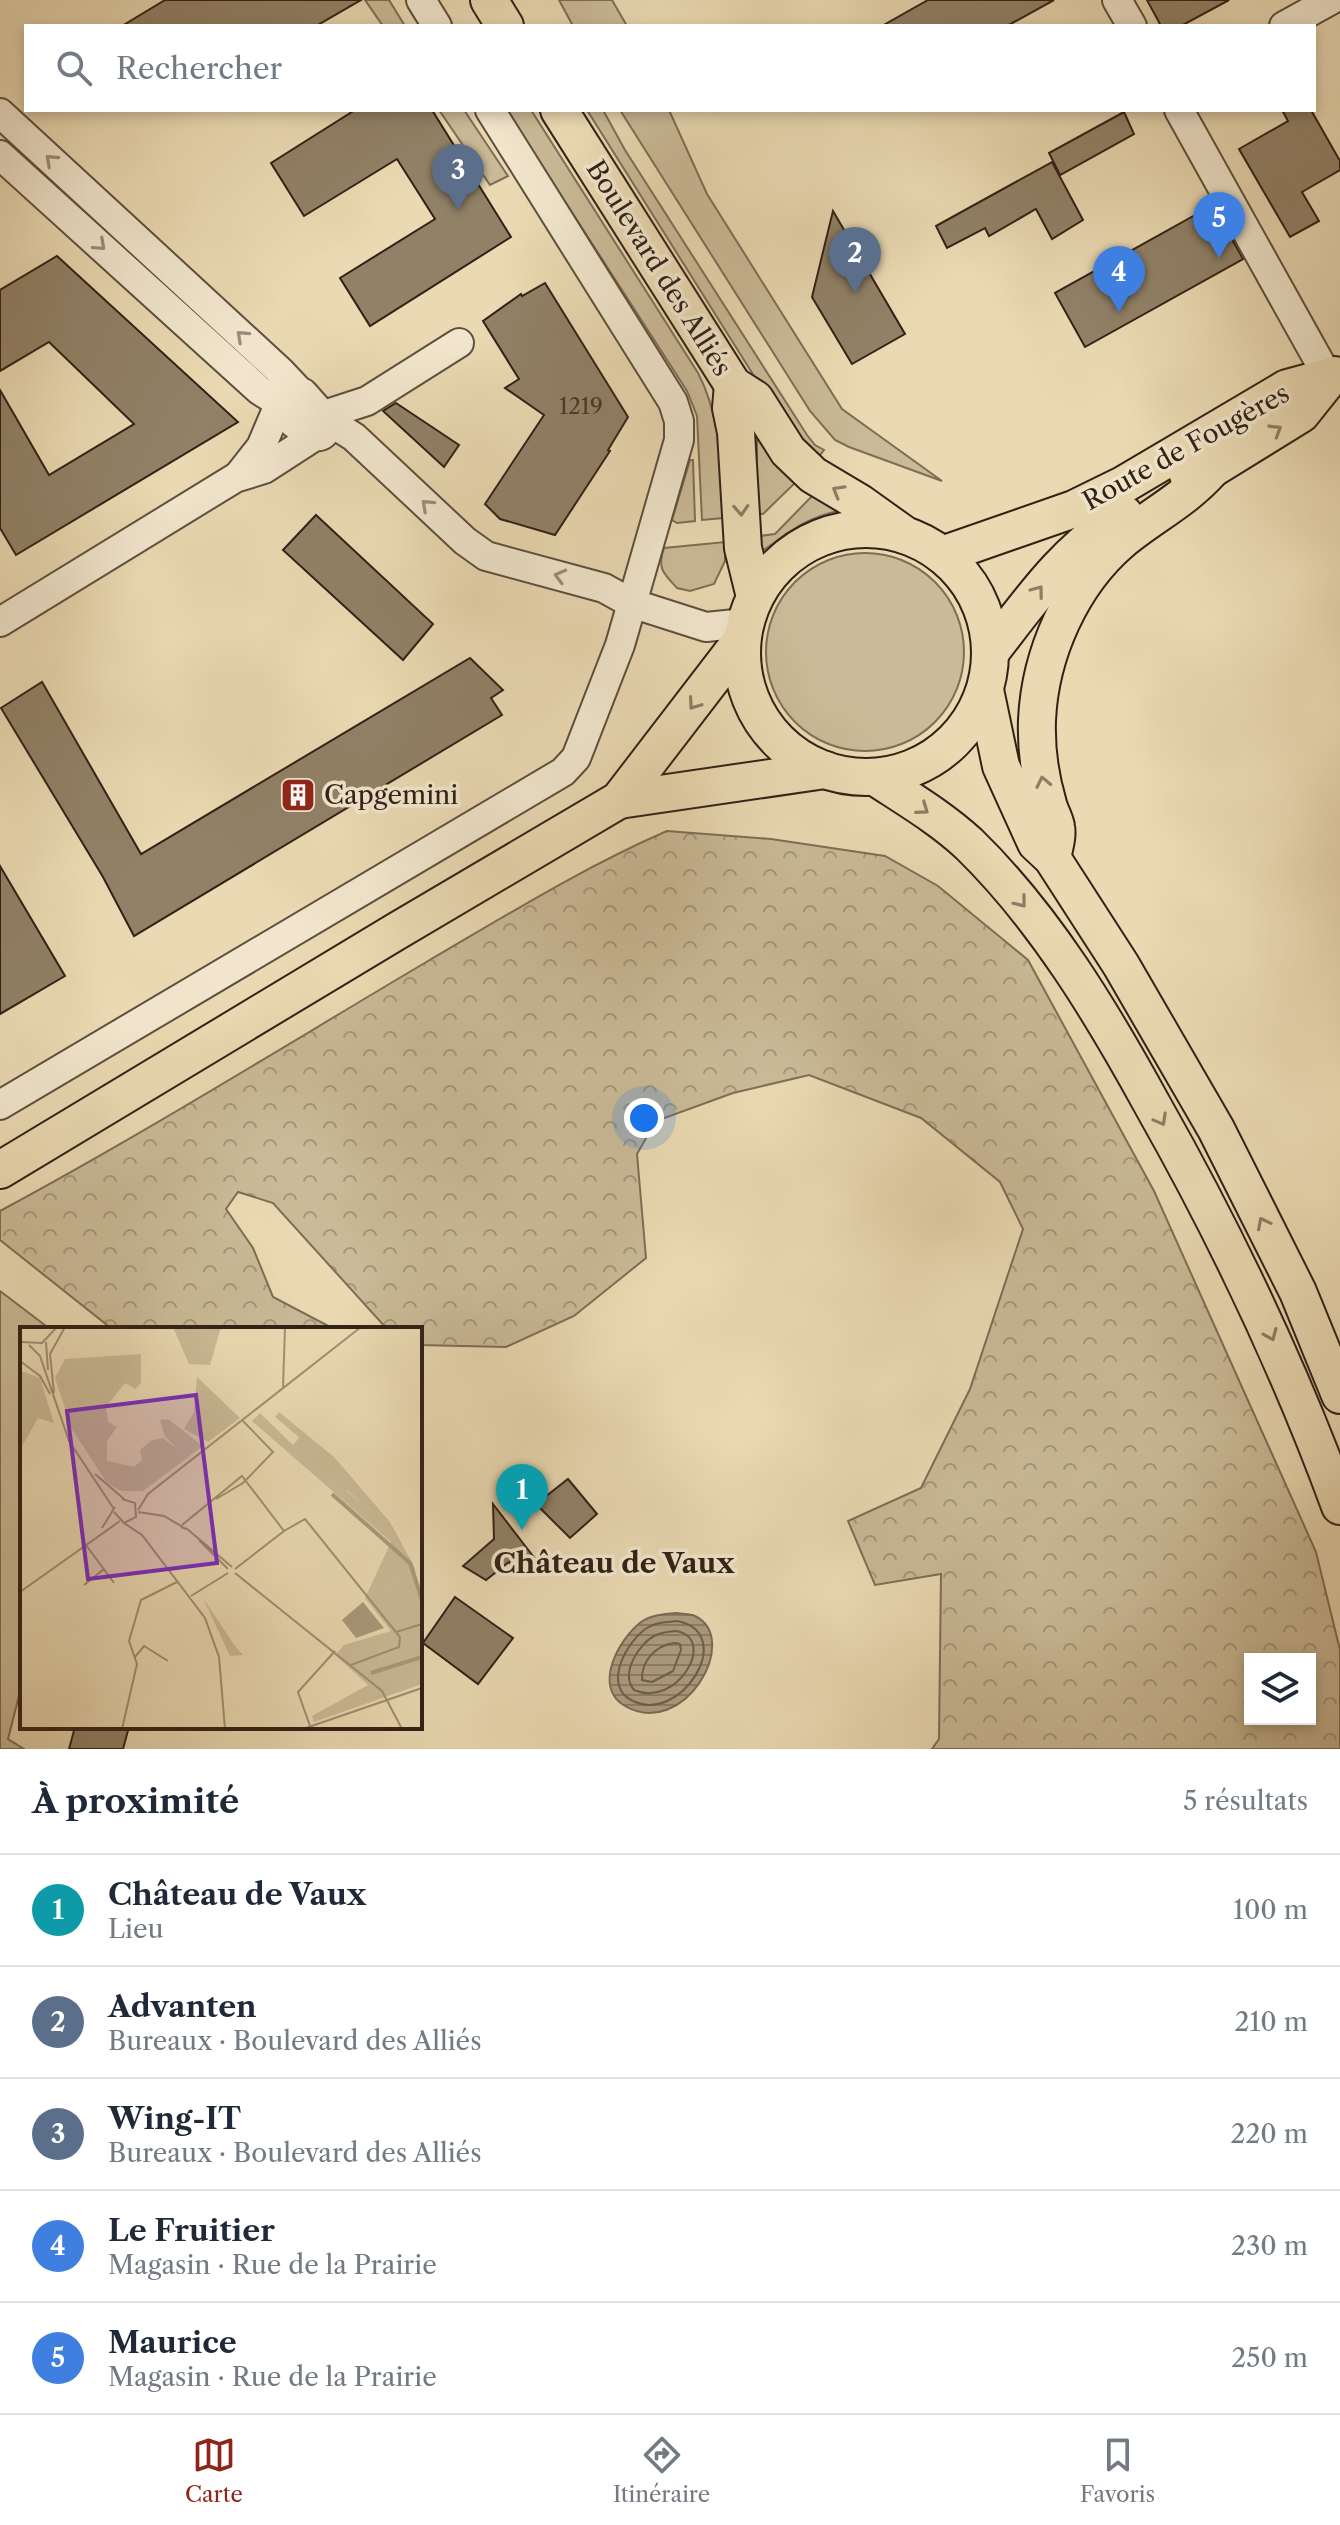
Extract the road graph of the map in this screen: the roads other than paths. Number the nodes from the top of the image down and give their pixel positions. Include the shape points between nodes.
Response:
1 (421, 0) edge
2 (489, 0) edge
3 (1117, 0) edge
4 (1331, 0) edge
5 (436, 24) edge
6 (504, 24) edge
7 (1131, 24) edge
8 (1288, 24) edge
9 (491, 112) edge
10 (560, 112) edge
11 (1180, 112) edge
12 (0, 113) edge
13 (0, 155) edge
14 (459, 343) dead end
15 (1334, 376) edge
16 (733, 385) junction
17 (285, 400) junction
18 (322, 424) junction
19 (1212, 469) junction
20 (235, 478) junction
21 (903, 534) junction
22 (942, 555) junction
23 (631, 603) junction
24 (747, 620) junction
25 (0, 622) edge
26 (990, 653) junction
27 (985, 690) junction
28 (825, 770) junction
29 (875, 777) junction
30 (619, 800) junction
31 (1052, 858) junction
32 (0, 1105) edge
33 (0, 1170) edge
34 (1340, 1395) edge
35 (1340, 1506) edge

1 - 5 street
2 - 6 main road
3 - 7 street
4 - 8 street
9 - 23 street via 673,402 679,421 679,440
10 - 16 main road, Boulevard des Alliés
11 - 15 street
17 -> 12 street via 281,372
13 -> 17 street via 259,390
14 - 18 street
19 -> 15 main road, Route de Fougères via 1301,414
15 - 22 main road, Route de Fougères via 1287,388 1074,509
21 -> 16 main road, Boulevard des Alliés via 813,475 788,451 755,399
16 -> 24 main road, Boulevard des Alliés
17 - 18 street via 291,423
17 - 20 street via 261,447
18 - 20 street via 264,469
23 -> 18 street via 604,588 486,556 354,437
26 -> 19 main road, Route de Fougères via 1051,573 1079,546 1187,475
31 -> 19 main road via 1057,830 1041,777 1037,719 1060,626 1102,560
20 - 25 street
21 - 22 main road
21 - 24 main road via 871,529 815,539 776,567
22 - 26 main road via 978,599
23 - 24 street via 706,627
23 - 32 street via 588,732 563,772
24 - 28 main road via 742,669 748,695 778,741
24 -> 30 main road
26 - 27 main road
27 - 29 main road via 955,740 931,759
27 - 31 main road via 1010,790 1036,843
28 - 29 main road
28 - 30 main road
29 -> 35 main road via 968,844 1021,902 1107,1023 1258,1306
30 - 33 main road
34 -> 31 main road via 1298,1292 1216,1129

